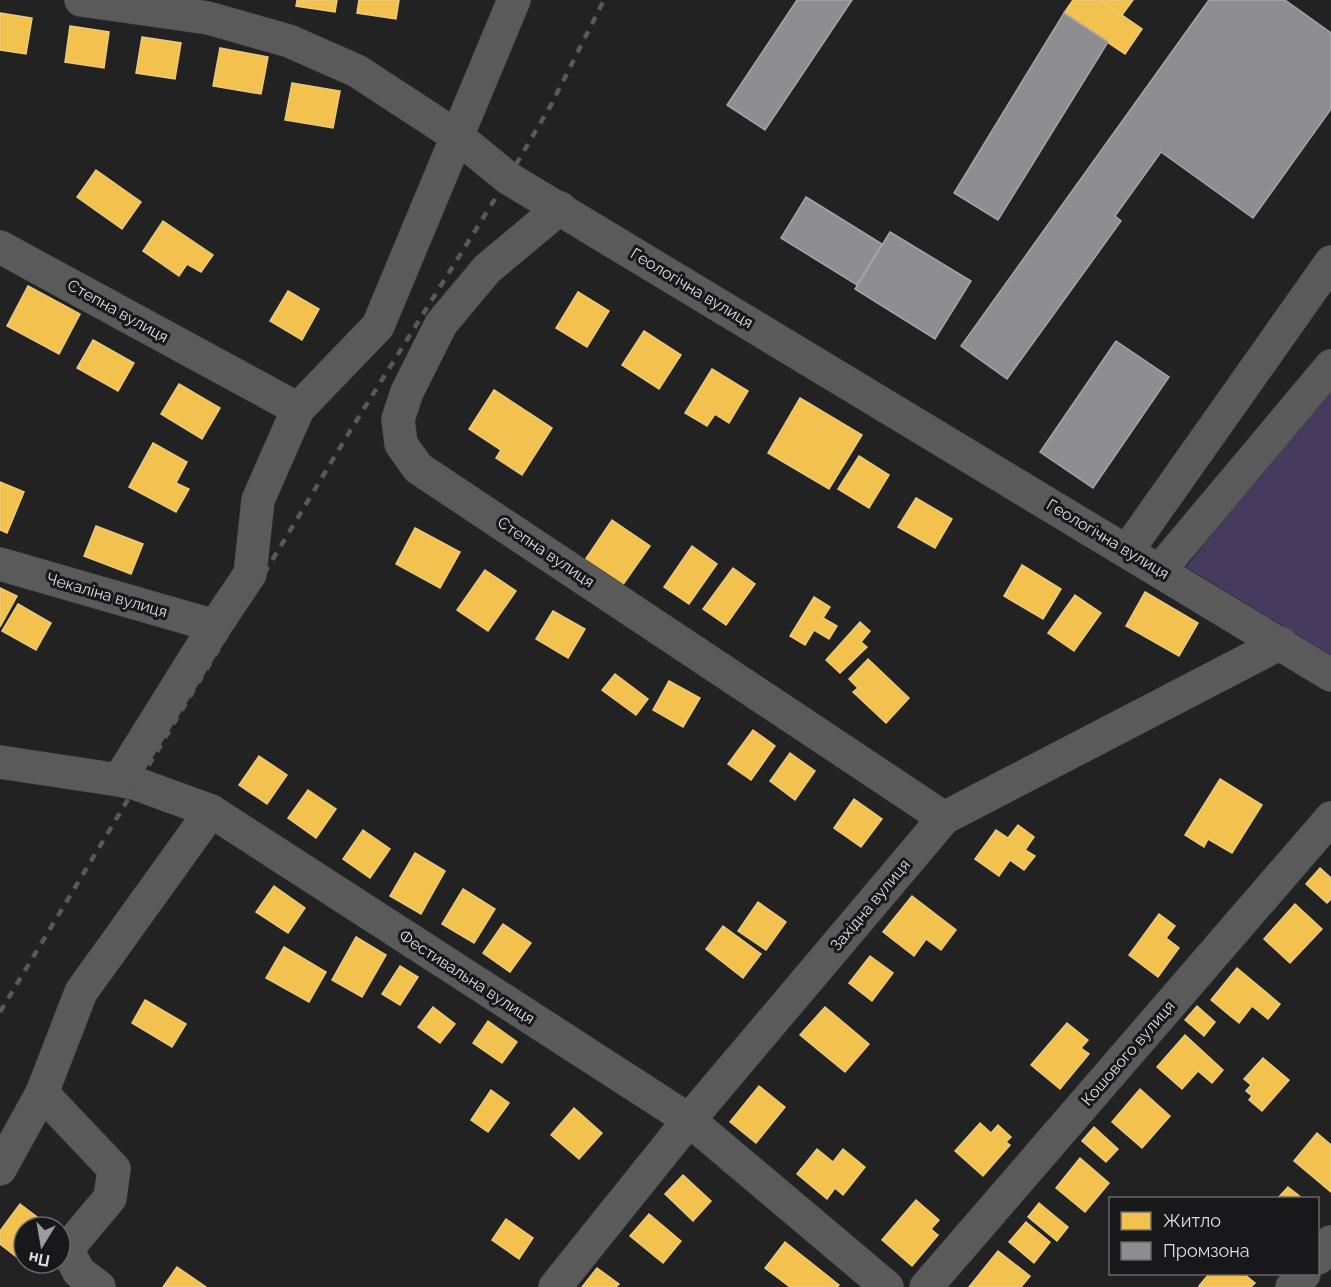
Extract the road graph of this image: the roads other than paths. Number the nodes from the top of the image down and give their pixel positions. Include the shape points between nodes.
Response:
1 (81, 0) edge
2 (514, 0) edge
3 (458, 137) junction
4 (560, 208) junction
5 (0, 247) edge
6 (1331, 262) edge
7 (1331, 366) edge
8 (298, 409) junction
9 (1127, 551) junction
10 (0, 564) edge
11 (1160, 570) junction
12 (215, 626) junction
13 (1281, 643) junction
14 (1331, 675) edge
15 (0, 762) edge
16 (119, 780) junction
17 (211, 811) junction
18 (944, 818) junction
19 (1331, 818) edge
20 (42, 1093) junction
21 (689, 1120) junction
22 (0, 1169) edge
23 (1331, 1242) edge
24 (1319, 1256) edge
25 (1303, 1275) edge
26 (99, 1287) edge
27 (555, 1287) edge
28 (886, 1287) edge
29 (926, 1287) edge
30 (1292, 1287) edge

1 - 3 street, Геологічна вулиця via 208,18 289,41 357,71
2 - 3 street
3 - 4 street, Геологічна вулиця via 508,178
3 - 8 street via 378,326
4 - 9 street, Геологічна вулиця
4 - 18 street, Степна вулиця via 487,269 441,324 398,419 401,444 418,468
5 - 8 street, Степна вулиця
6 - 9 street
7 - 11 street
8 - 12 street via 258,500 250,574
9 - 11 street, Геологічна вулиця
10 - 12 street, Чекаліна вулиця
11 - 13 street, Геологічна вулиця
12 - 16 street
13 - 14 street, Геологічна вулиця
13 - 18 street, Західна вулиця
15 - 16 street, Фестивальна вулиця
16 - 17 street, Фестивальна вулиця
17 - 20 street via 81,992
17 - 21 street, Фестивальна вулиця
18 - 21 street, Західна вулиця
19 - 29 street, Кошового вулиця
20 - 22 street
20 - 26 street via 114,1169 110,1198 67,1250 79,1272
21 - 27 street, Західна вулиця
21 - 28 street, Фестивальна вулиця
23 - 24 street
25 - 30 street

